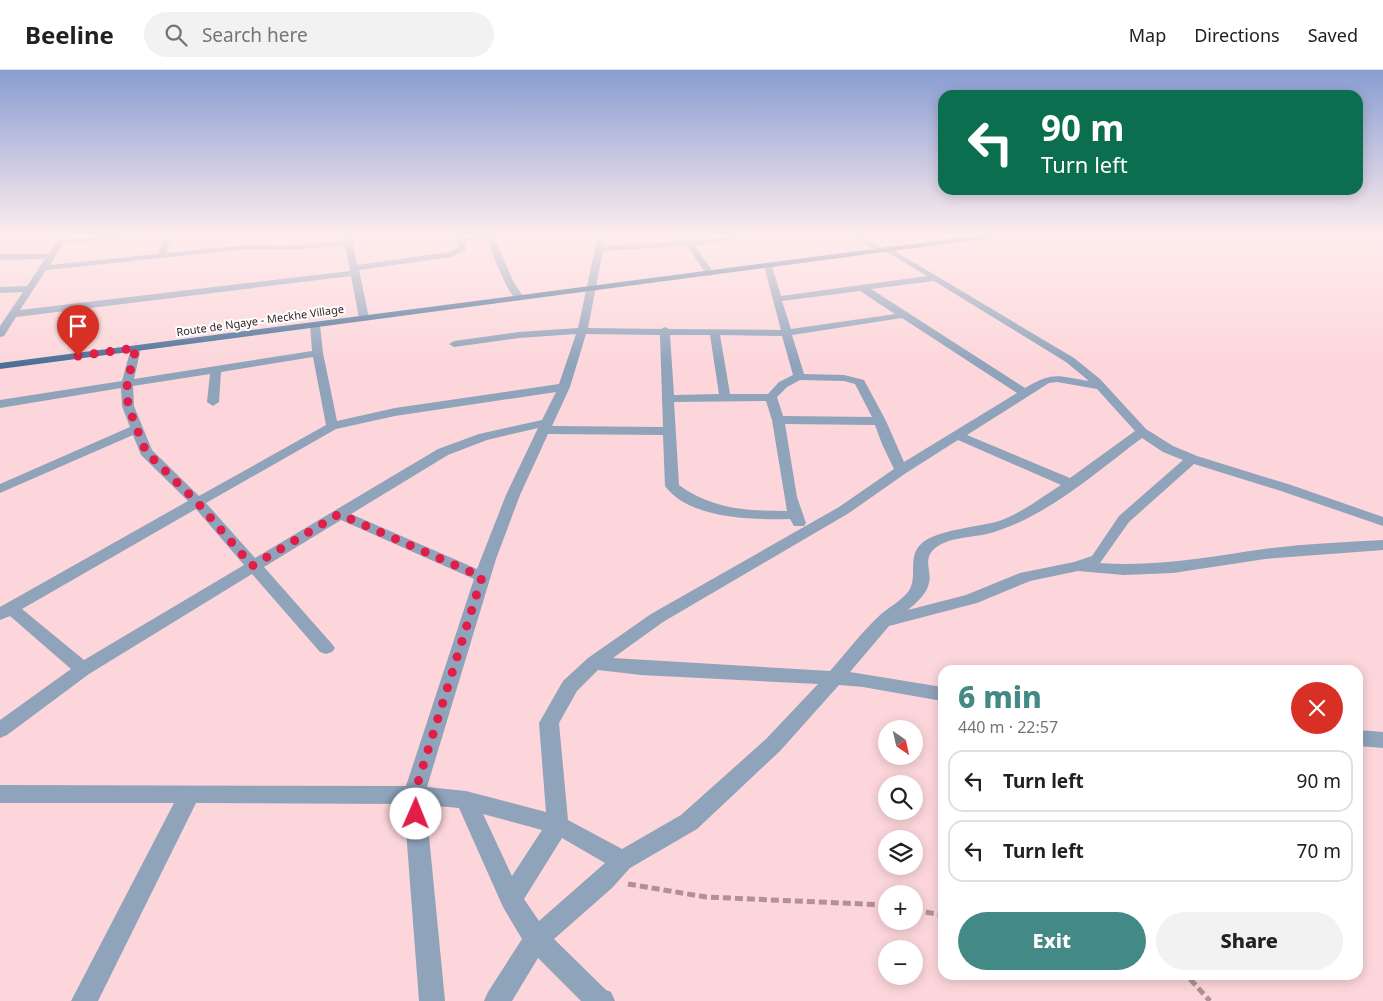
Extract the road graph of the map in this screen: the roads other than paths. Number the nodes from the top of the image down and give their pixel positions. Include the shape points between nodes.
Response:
1 (36, 278) edge
2 (289, 278) edge
3 (357, 278) edge
4 (508, 278) edge
5 (594, 278) edge
6 (659, 278) edge
7 (771, 278) edge
8 (931, 278) edge
9 (935, 278) edge
10 (592, 287) junction
11 (861, 287) junction
12 (29, 289) junction
13 (0, 290) edge
14 (519, 298) junction
15 (776, 299) junction
16 (13, 314) junction
17 (905, 315) junction
18 (364, 318) junction
19 (315, 324) junction
20 (665, 330) junction
21 (582, 331) junction
22 (714, 331) junction
23 (785, 332) junction
24 (0, 334) edge
25 (454, 344) dead end
26 (136, 348) junction
27 (318, 353) junction
28 (0, 366) edge
29 (216, 369) junction
30 (799, 378) junction
31 (127, 383) junction
32 (1100, 386) junction
33 (564, 387) junction
34 (1024, 392) junction
35 (771, 397) junction
36 (668, 398) junction
37 (725, 398) junction
38 (213, 402) dead end
39 (0, 404) edge
40 (778, 420) junction
41 (880, 421) junction
42 (332, 426) junction
43 (546, 426) junction
44 (137, 429) junction
45 (669, 431) junction
46 (1142, 432) junction
47 (957, 435) junction
48 (1192, 459) junction
49 (901, 470) junction
50 (1071, 484) junction
51 (0, 489) edge
52 (197, 502) junction
53 (339, 514) junction
54 (795, 515) junction
55 (1383, 522) edge
56 (804, 531) junction
57 (1383, 545) edge
58 (252, 566) junction
59 (1078, 566) junction
60 (482, 577) junction
61 (5, 611) edge
62 (884, 622) junction
63 (326, 648) dead end
64 (594, 663) junction
65 (84, 669) junction
66 (834, 678) junction
67 (938, 693) edge
68 (0, 730) edge
69 (1363, 738) edge
70 (1383, 740) edge
71 (0, 794) edge
72 (190, 794) junction
73 (414, 795) junction
74 (466, 800) junction
75 (558, 824) junction
76 (622, 861) junction
77 (510, 899) junction
78 (536, 939) junction
79 (84, 1001) edge
80 (432, 1001) edge
81 (497, 1001) edge
82 (602, 1001) edge

1 - 12 street
2 - 16 street
3 - 18 street
4 - 14 street
5 - 10 street
6 - 10 main road, Route de Ngaye - Meckhe Village
7 - 15 street
8 - 11 street
9 - 32 street via 1070,360
10 - 14 main road, Route de Ngaye - Meckhe Village
10 - 21 street
11 - 15 street
11 - 17 street
12 - 13 street
12 - 16 street
14 - 18 main road, Route de Ngaye - Meckhe Village
15 - 23 street
16 - 24 street
17 - 23 street
17 - 34 street
18 - 19 main road, Route de Ngaye - Meckhe Village
19 - 26 main road, Route de Ngaye - Meckhe Village
19 - 27 street
20 - 21 street
20 - 22 street
20 - 36 street
21 - 25 street
21 - 33 street
22 - 23 street
22 - 37 street
23 - 30 street
26 - 28 main road, Route de Ngaye - Meckhe Village
26 - 31 street
27 - 29 street
27 - 42 street
29 - 31 street
29 - 38 street
30 - 35 street via 787,381
30 - 41 street via 844,378 860,382
31 - 39 street
31 - 44 street via 128,406
32 - 34 street via 1057,379 1046,380
32 - 46 street
33 - 42 street via 395,412
33 - 43 street
34 - 47 street
35 - 37 street
35 - 40 street
36 - 37 street
36 - 45 street
40 - 41 street
40 - 54 street
41 - 49 street
42 - 52 street
43 - 45 street
43 - 53 street via 466,442 443,452
43 - 60 street via 513,495
44 - 51 street
44 - 52 street via 146,452
45 - 54 street via 672,486 694,502 726,512 757,516
46 - 48 street via 1160,445
46 - 50 street
47 - 49 street
47 - 50 street
48 - 55 street
48 - 59 street via 1124,518 1097,558
49 - 56 street via 844,510
50 - 62 street via 1009,522 942,538 927,547 920,560 921,583 913,597
52 - 58 street
52 - 61 street
53 - 58 street
53 - 60 street
54 - 56 street
56 - 64 street via 657,618
57 - 59 street via 1265,554 1173,568 1124,570
58 - 63 street
58 - 65 street
59 - 62 street via 1026,577 972,598
60 - 73 street
61 - 65 street
62 - 66 street
64 - 66 street
64 - 75 street via 570,686 549,723
65 - 68 street
66 - 67 street
66 - 76 street via 773,745 689,822
69 - 70 street
71 - 72 street
72 - 73 street
72 - 79 street
73 - 74 street
73 - 80 street
74 - 75 street
74 - 77 street
75 - 76 street
75 - 77 street
76 - 78 street
77 - 78 street
78 - 81 street
78 - 82 street

